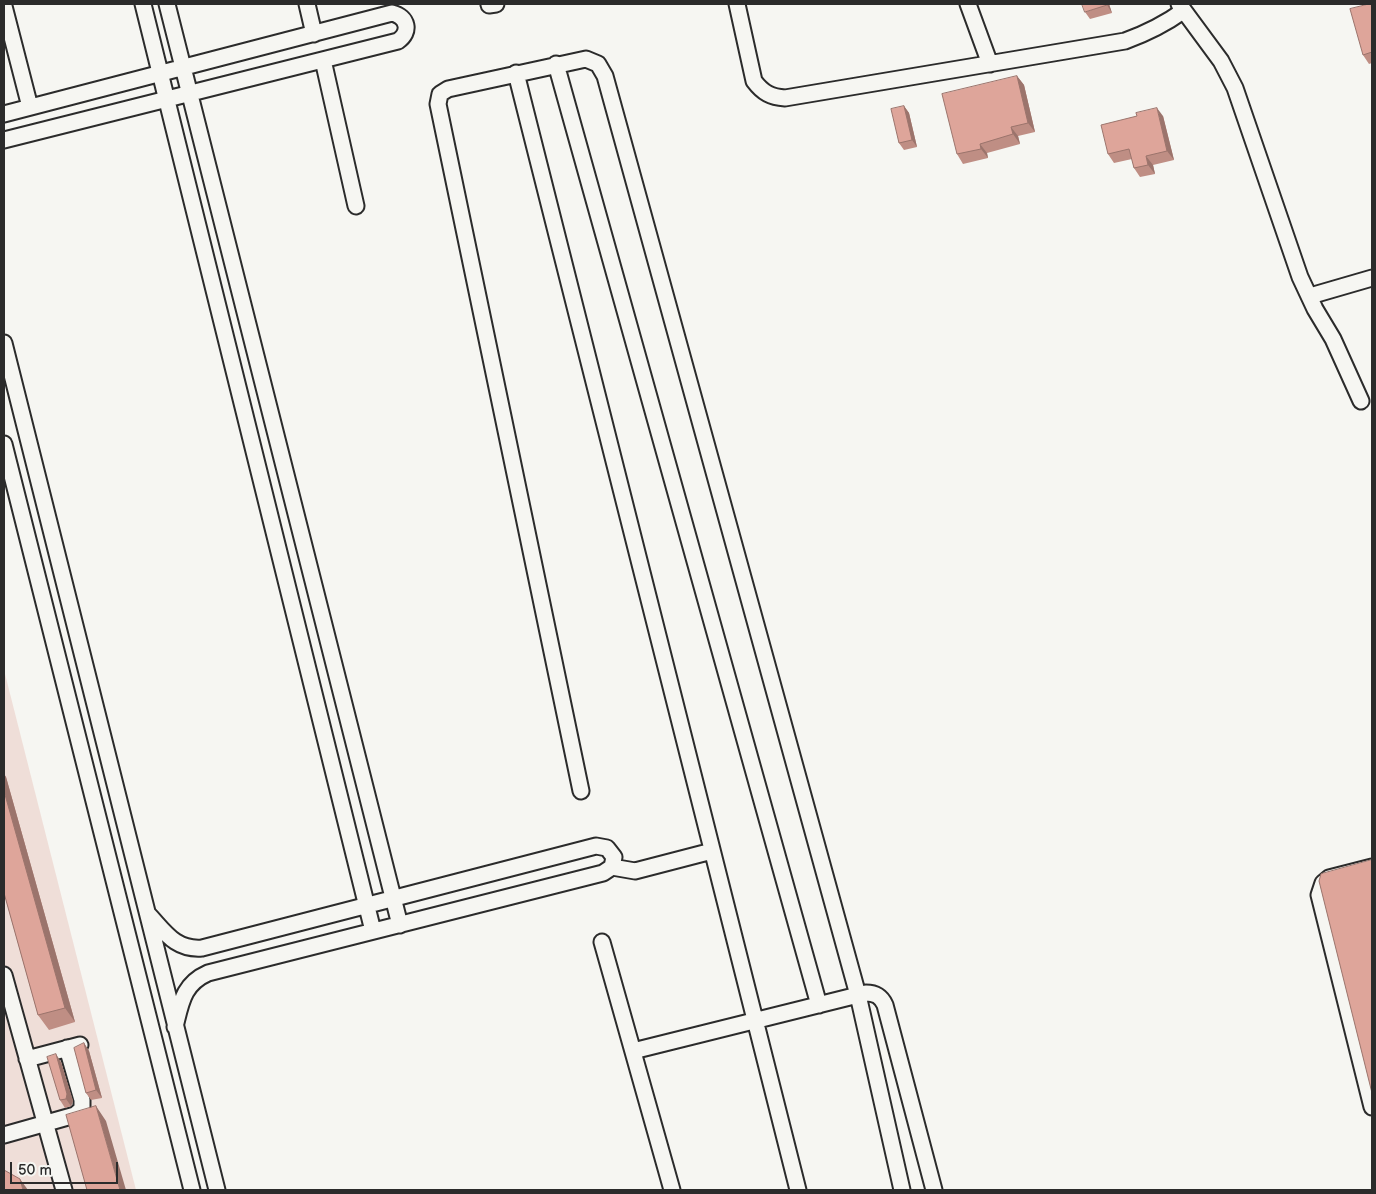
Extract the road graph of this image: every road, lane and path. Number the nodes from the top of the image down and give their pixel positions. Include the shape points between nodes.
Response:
1 (143, 4) edge
2 (167, 4) edge
3 (306, 4) edge
4 (737, 4) edge
5 (968, 4) edge
6 (4, 6) edge
7 (1181, 7) edge
8 (314, 34) junction
9 (323, 60) junction
10 (556, 64) junction
11 (990, 64) junction
12 (183, 67) junction
13 (161, 73) junction
14 (516, 73) junction
15 (190, 94) junction
16 (167, 99) junction
17 (30, 107) junction
18 (4, 114) edge
19 (4, 140) edge
20 (356, 206) dead end
21 (1372, 278) edge
22 (1310, 296) junction
23 (4, 343) edge
24 (1361, 401) dead end
25 (4, 444) edge
26 (581, 791) dead end
27 (712, 851) junction
28 (1372, 867) edge
29 (612, 868) junction
30 (393, 899) junction
31 (366, 906) junction
32 (148, 914) junction
33 (400, 925) junction
34 (373, 932) junction
35 (602, 942) dead end
36 (4, 975) edge
37 (168, 994) junction
38 (858, 996) junction
39 (143, 999) junction
40 (820, 1005) junction
41 (755, 1021) junction
42 (175, 1027) junction
43 (632, 1051) junction
44 (27, 1059) junction
45 (1372, 1107) edge
46 (45, 1124) junction
47 (4, 1135) edge
48 (64, 1190) edge
49 (192, 1190) edge
50 (216, 1190) edge
51 (672, 1190) edge
52 (798, 1190) edge
53 (902, 1190) edge
54 (934, 1190) edge

1 - 13 street
2 - 12 street
3 - 8 street
4 - 11 street via 754,81 760,89 776,97
5 - 11 street
6 - 17 street
7 - 11 street via 1166,24 1125,41
7 - 22 street via 1235,88 1288,245
8 - 9 street via 392,14 399,15 407,25 403,38 398,42
8 - 12 street
9 - 15 street
9 - 20 street
10 - 14 street
10 - 38 street via 586,59 598,64 605,76
10 - 40 street
12 - 13 street
12 - 15 street
13 - 16 street
13 - 17 street
14 - 26 street via 448,89 440,94 438,104
14 - 27 street
15 - 16 street
15 - 30 street
16 - 19 street
16 - 31 street
17 - 18 street
21 - 22 street
22 - 24 street
23 - 32 street
25 - 39 street
27 - 29 street via 635,871
27 - 41 street
28 - 45 street via 1329,878 1323,883 1319,895
29 - 30 street via 612,852 596,846
29 - 33 street via 603,874
30 - 31 street
30 - 33 street
31 - 32 street via 193,949 175,942
31 - 34 street
32 - 37 street
33 - 34 street
34 - 42 street via 199,977 185,992
35 - 43 street
36 - 44 street
37 - 39 street via 152,987 143,994
37 - 42 street
38 - 40 street
38 - 53 street
38 - 54 street via 876,994 885,1005
39 - 49 street
40 - 41 street
41 - 43 street
41 - 52 street
42 - 50 street
43 - 51 street
44 - 46 street
44 - 46 street via 74,1047 82,1109 75,1115
46 - 47 street
46 - 48 street

